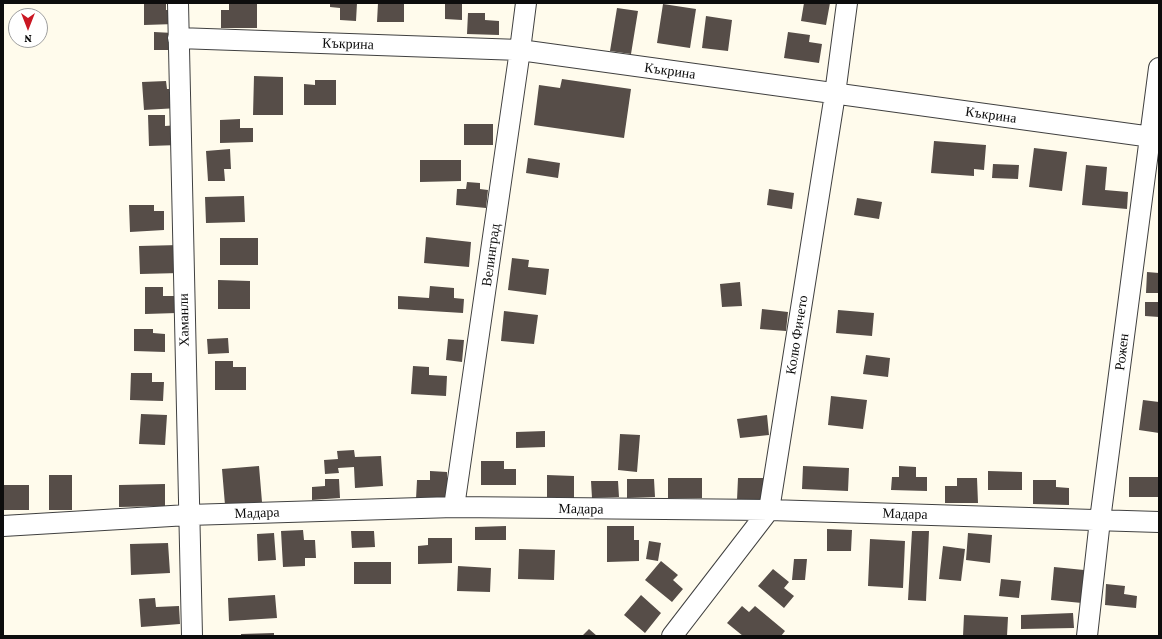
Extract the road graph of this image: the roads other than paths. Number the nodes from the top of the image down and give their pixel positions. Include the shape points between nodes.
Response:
1 (178, 3) edge
2 (526, 3) edge
3 (847, 3) edge
4 (178, 38) junction
5 (520, 50) junction
6 (1159, 68) edge
7 (835, 94) junction
8 (1154, 137) edge
9 (454, 507) junction
10 (769, 510) junction
11 (188, 515) junction
12 (1100, 520) junction
13 (1159, 522) edge
14 (3, 526) edge
15 (192, 636) edge
16 (672, 636) edge
17 (1087, 636) edge

1 - 4 street, Хаманли
2 - 5 street, Велинград
3 - 7 street, Колю Фичето
4 - 5 street, Къкрина
4 - 11 street, Хаманли
5 - 7 street, Къкрина
5 - 9 street, Велинград
6 - 8 street, Рожен
7 - 8 street, Къкрина
7 - 10 street, Колю Фичето
8 - 12 street, Рожен
9 - 10 street, Мадара
9 - 11 street, Мадара
10 - 12 street, Мадара
10 - 16 street, Колю Фичето
11 - 14 street, Мадара
11 - 15 street, Хаманли
12 - 13 street, Мадара
12 - 17 street, Рожен

